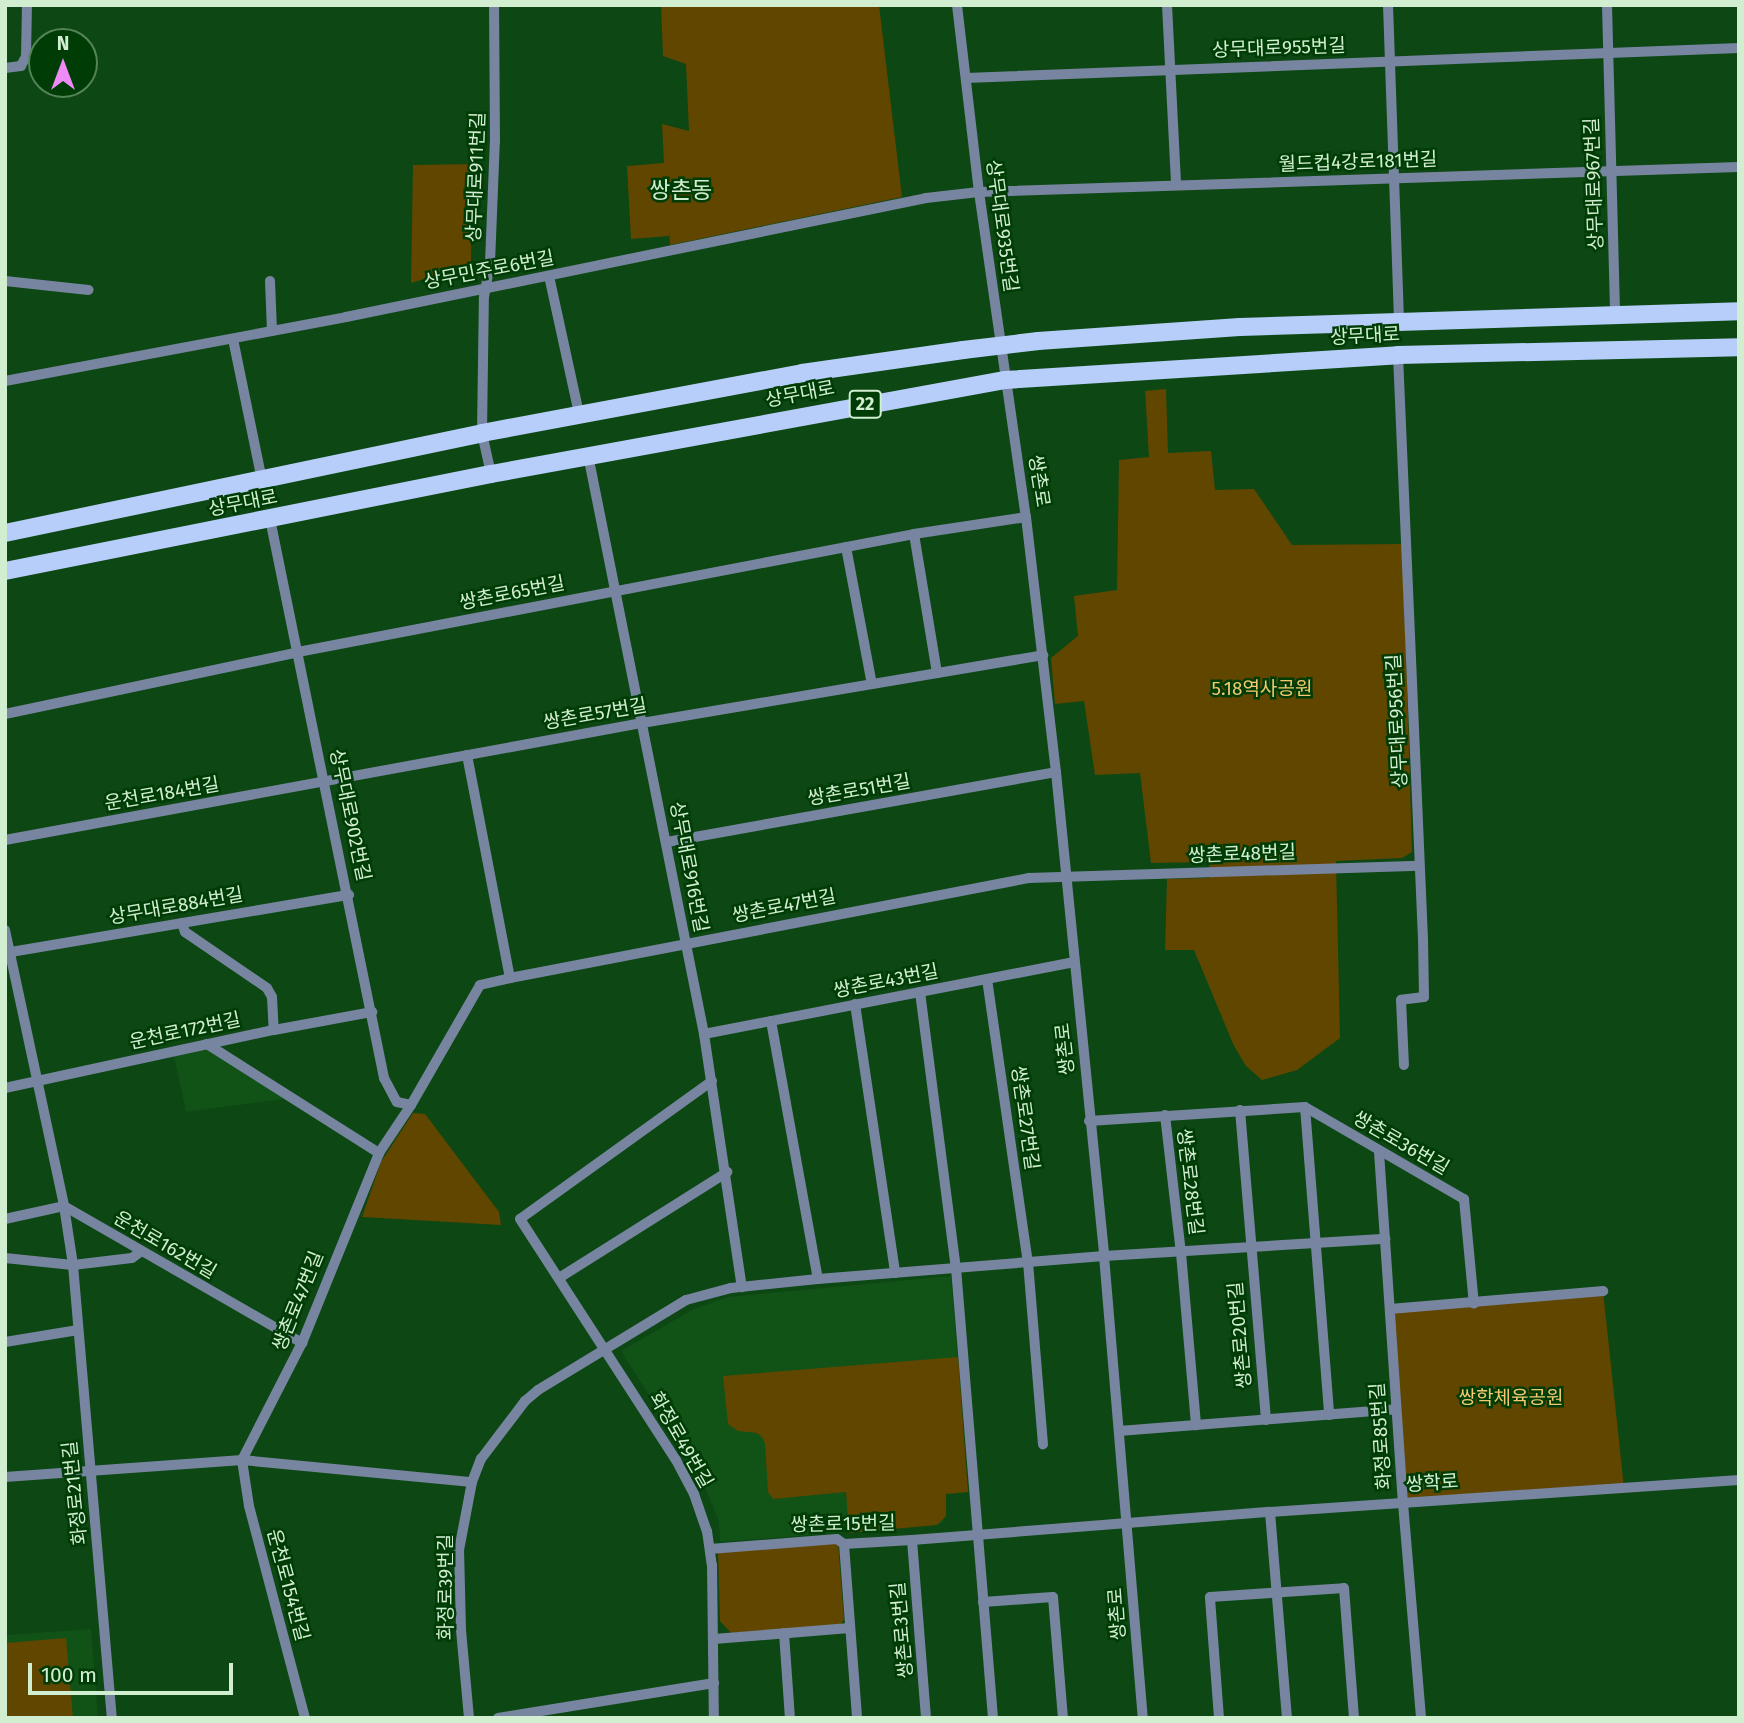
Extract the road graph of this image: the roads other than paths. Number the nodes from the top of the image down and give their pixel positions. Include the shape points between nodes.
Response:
1 (27, 5) edge
2 (494, 5) edge
3 (957, 5) edge
4 (1167, 5) edge
5 (1388, 5) edge
6 (1607, 5) edge
7 (1739, 48) edge
8 (1608, 53) junction
9 (1390, 61) junction
10 (5, 68) edge
11 (1170, 70) junction
12 (966, 78) junction
13 (1739, 167) edge
14 (1612, 171) junction
15 (1393, 178) junction
16 (1177, 185) junction
17 (979, 192) junction
18 (549, 276) junction
19 (5, 281) edge
20 (270, 281) dead end
21 (486, 288) junction
22 (89, 290) dead end
23 (1739, 311) edge
24 (1615, 313) junction
25 (1399, 321) junction
26 (271, 331) junction
27 (233, 339) junction
28 (1001, 346) junction
29 (1739, 347) edge
30 (1398, 355) junction
31 (1005, 380) junction
32 (5, 381) edge
33 (579, 414) junction
34 (482, 433) junction
35 (588, 455) junction
36 (491, 474) junction
37 (262, 480) junction
38 (1027, 517) junction
39 (270, 519) junction
40 (5, 533) edge
41 (914, 534) junction
42 (846, 547) junction
43 (5, 571) edge
44 (615, 591) junction
45 (298, 652) junction
46 (1042, 655) junction
47 (937, 673) junction
48 (872, 684) junction
49 (5, 714) edge
50 (642, 723) junction
51 (467, 755) junction
52 (1056, 772) junction
53 (325, 782) junction
54 (5, 841) edge
55 (667, 842) junction
56 (1419, 866) junction
57 (1065, 876) junction
58 (349, 895) junction
59 (182, 923) junction
60 (5, 930) edge
61 (686, 942) junction
62 (8, 953) edge
63 (1073, 962) junction
64 (510, 978) junction
65 (987, 979) junction
66 (920, 992) junction
67 (855, 1004) junction
68 (372, 1012) junction
69 (771, 1021) junction
70 (274, 1030) junction
71 (704, 1034) junction
72 (207, 1044) junction
73 (1404, 1065) dead end
74 (36, 1082) junction
75 (712, 1082) junction
76 (5, 1088) edge
77 (411, 1105) junction
78 (1305, 1107) junction
79 (1240, 1110) junction
80 (1164, 1115) junction
81 (1089, 1121) junction
82 (1379, 1152) junction
83 (379, 1153) junction
84 (727, 1172) junction
85 (64, 1206) junction
86 (5, 1219) edge
87 (1385, 1239) junction
88 (1315, 1243) junction
89 (1250, 1247) junction
90 (140, 1252) junction
91 (1181, 1253) junction
92 (1104, 1256) junction
93 (5, 1258) edge
94 (1028, 1262) junction
95 (73, 1265) junction
96 (956, 1268) junction
97 (895, 1273) junction
98 (559, 1278) junction
99 (818, 1279) junction
100 (742, 1287) junction
101 (1603, 1292) dead end
102 (1474, 1304) junction
103 (1390, 1308) junction
104 (78, 1330) junction
105 (5, 1342) edge
106 (302, 1343) junction
107 (605, 1349) junction
108 (1396, 1409) junction
109 (1329, 1415) junction
110 (1266, 1420) junction
111 (1196, 1425) junction
112 (1119, 1431) junction
113 (1043, 1444) dead end
114 (242, 1460) junction
115 (90, 1469) junction
116 (5, 1477) edge
117 (1739, 1480) edge
118 (472, 1482) junction
119 (1403, 1503) junction
120 (1270, 1511) junction
121 (1128, 1523) junction
122 (976, 1534) junction
123 (912, 1540) junction
124 (844, 1544) junction
125 (710, 1549) junction
126 (1276, 1592) junction
127 (983, 1602) junction
128 (850, 1629) junction
129 (784, 1633) junction
130 (714, 1639) junction
131 (714, 1684) junction
132 (112, 1718) edge
133 (305, 1718) edge
134 (469, 1718) edge
135 (498, 1718) edge
136 (714, 1718) edge
137 (790, 1718) edge
138 (857, 1718) edge
139 (926, 1718) edge
140 (993, 1718) edge
141 (1063, 1718) edge
142 (1143, 1718) edge
143 (1219, 1718) edge
144 (1287, 1718) edge
145 (1354, 1718) edge
146 (1422, 1718) edge

1 - 10 street via 26,56 21,66
2 - 21 street, 상무대로911번길 via 495,141
3 - 12 street, 상무대로935번길
4 - 11 street
5 - 9 street
6 - 8 street, 상무대로967번길
7 - 8 street
8 - 9 street, 상무대로955번길
8 - 14 street, 상무대로967번길
9 - 11 street, 상무대로955번길
9 - 15 street
11 - 12 street
11 - 16 street
12 - 17 street, 상무대로935번길
13 - 14 street, 월드컵4강로181번길
14 - 15 street, 월드컵4강로181번길
14 - 24 street, 상무대로967번길
15 - 16 street, 월드컵4강로181번길
15 - 25 street
16 - 17 street, 월드컵4강로181번길
17 - 18 street, 상무민주로6번길 via 926,198
17 - 28 street, 상무대로935번길
18 - 21 street, 상무민주로6번길
18 - 33 street
19 - 22 street
20 - 26 street
21 - 26 street, 상무민주로6번길
21 - 34 street, 상무대로911번길
23 - 24 main road, 상무대로 / 22
24 - 25 main road, 상무대로 / 22
25 - 28 main road, 상무대로 / 22 via 1240,327
26 - 27 street, 상무민주로6번길
27 - 32 street, 상무민주로6번길
27 - 37 street
28 - 31 street, 상무대로935번길
28 - 33 main road, 상무대로 / 22 via 802,373
29 - 30 main road, 상무대로 / 22
30 - 31 main road, 상무대로 / 22
30 - 56 street, 상무대로956번길
31 - 35 main road, 상무대로 / 22
31 - 38 street, 쌍촌로
33 - 34 main road, 상무대로 / 22
34 - 36 street, 상무대로911번길
34 - 37 main road, 상무대로 / 22
35 - 36 main road, 상무대로 / 22
35 - 44 street, 상무대로916번길
36 - 39 main road, 상무대로 / 22
37 - 40 main road, 상무대로 / 22
38 - 41 street, 쌍촌로65번길
38 - 46 street, 쌍촌로
39 - 43 main road, 상무대로 / 22
39 - 45 street, 상무대로902번길
41 - 42 street, 쌍촌로65번길
41 - 47 street
42 - 44 street, 쌍촌로65번길
42 - 48 street
44 - 45 street, 쌍촌로65번길
44 - 50 street, 상무대로916번길
45 - 49 street, 쌍촌로65번길
45 - 53 street, 상무대로902번길
46 - 47 street, 쌍촌로57번길
46 - 52 street, 쌍촌로
47 - 48 street, 쌍촌로57번길
48 - 50 street, 쌍촌로57번길
50 - 51 street, 쌍촌로57번길
50 - 55 street, 상무대로916번길
51 - 53 street, 쌍촌로57번길
51 - 64 street
52 - 55 street, 쌍촌로51번길
52 - 57 street, 쌍촌로
53 - 54 street, 운천로184번길
53 - 58 street, 상무대로902번길
55 - 61 street, 상무대로916번길
56 - 57 street, 쌍촌로48번길
56 - 73 street, 상무대로956번길 via 1424,997 1401,1000
57 - 61 street, 쌍촌로47번길 via 1029,878
57 - 63 street, 쌍촌로
58 - 59 street, 상무대로884번길
58 - 68 street, 상무대로902번길
59 - 62 street, 상무대로884번길
59 - 70 street via 185,932 267,988
60 - 62 street
61 - 64 street, 쌍촌로47번길
61 - 71 street, 상무대로916번길
62 - 74 street
63 - 65 street, 쌍촌로43번길
63 - 81 street, 쌍촌로
64 - 77 street, 쌍촌로47번길 via 480,985
65 - 66 street, 쌍촌로43번길
65 - 94 street, 쌍촌로27번길
66 - 67 street, 쌍촌로43번길
66 - 96 street
67 - 69 street, 쌍촌로43번길
67 - 97 street
68 - 70 street, 운천로172번길
68 - 77 street, 상무대로902번길 via 388,1090 397,1102
69 - 71 street, 쌍촌로43번길
69 - 99 street
70 - 72 street, 운천로172번길
71 - 75 street, 상무대로916번길
72 - 74 street, 운천로172번길
72 - 83 street
74 - 76 street, 운천로172번길
74 - 85 street
75 - 84 street, 상무대로916번길
75 - 98 street, 화정로49번길 via 520,1219
77 - 83 street, 쌍촌로47번길
78 - 79 street
78 - 82 street, 쌍촌로36번길
78 - 88 street
79 - 80 street
79 - 89 street
80 - 81 street
80 - 91 street, 쌍촌로28번길
81 - 92 street, 쌍촌로
82 - 87 street, 화정로85번길
82 - 102 street, 쌍촌로36번길 via 1464,1199
83 - 106 street, 쌍촌로47번길
84 - 98 street
84 - 100 street, 상무대로916번길
85 - 86 street
85 - 90 street, 운천로162번길
85 - 95 street, 화정로21번길
87 - 88 street, 쌍촌로28번길
87 - 103 street, 화정로85번길
88 - 89 street, 쌍촌로28번길
88 - 109 street
89 - 91 street, 쌍촌로28번길
89 - 110 street, 쌍촌로20번길
90 - 95 street via 132,1258
90 - 106 street, 운천로162번길
91 - 92 street, 쌍촌로28번길
91 - 111 street
92 - 94 street
92 - 112 street, 쌍촌로
93 - 95 street
94 - 96 street
94 - 113 street, 쌍촌로27번길
95 - 104 street, 화정로21번길
96 - 97 street
96 - 122 street
97 - 99 street
98 - 107 street, 화정로49번길
99 - 100 street
100 - 107 street via 686,1300
101 - 102 street
102 - 103 street
103 - 108 street, 화정로85번길
104 - 105 street
104 - 115 street, 화정로21번길
106 - 114 street, 쌍촌로47번길
107 - 118 street, 화정로39번길 via 525,1401 487,1447
107 - 125 street, 화정로49번길 via 688,1483
108 - 109 street
108 - 119 street, 화정로85번길
109 - 110 street
110 - 111 street
111 - 112 street
112 - 121 street, 쌍촌로
114 - 115 street
114 - 118 street
114 - 133 street, 운천로154번길 via 249,1506
115 - 116 street
115 - 132 street, 화정로21번길
117 - 119 street, 쌍학로
118 - 134 street, 화정로39번길 via 459,1562
119 - 120 street, 쌍학로
119 - 146 street, 화정로85번길
120 - 121 street, 쌍학로
120 - 126 street
121 - 122 street, 쌍촌로15번길
121 - 142 street, 쌍촌로
122 - 123 street, 쌍촌로15번길
122 - 127 street
123 - 124 street, 쌍촌로15번길
123 - 139 street, 쌍촌로3번길
124 - 125 street, 쌍촌로15번길 via 837,1539
124 - 128 street
125 - 130 street, 화정로49번길
126 - 143 street via 1210,1597
126 - 144 street
126 - 145 street via 1344,1588
127 - 140 street
127 - 141 street via 1053,1597
128 - 129 street
128 - 138 street
129 - 130 street
129 - 137 street
130 - 131 street, 화정로49번길
131 - 135 street
131 - 136 street, 화정로49번길

